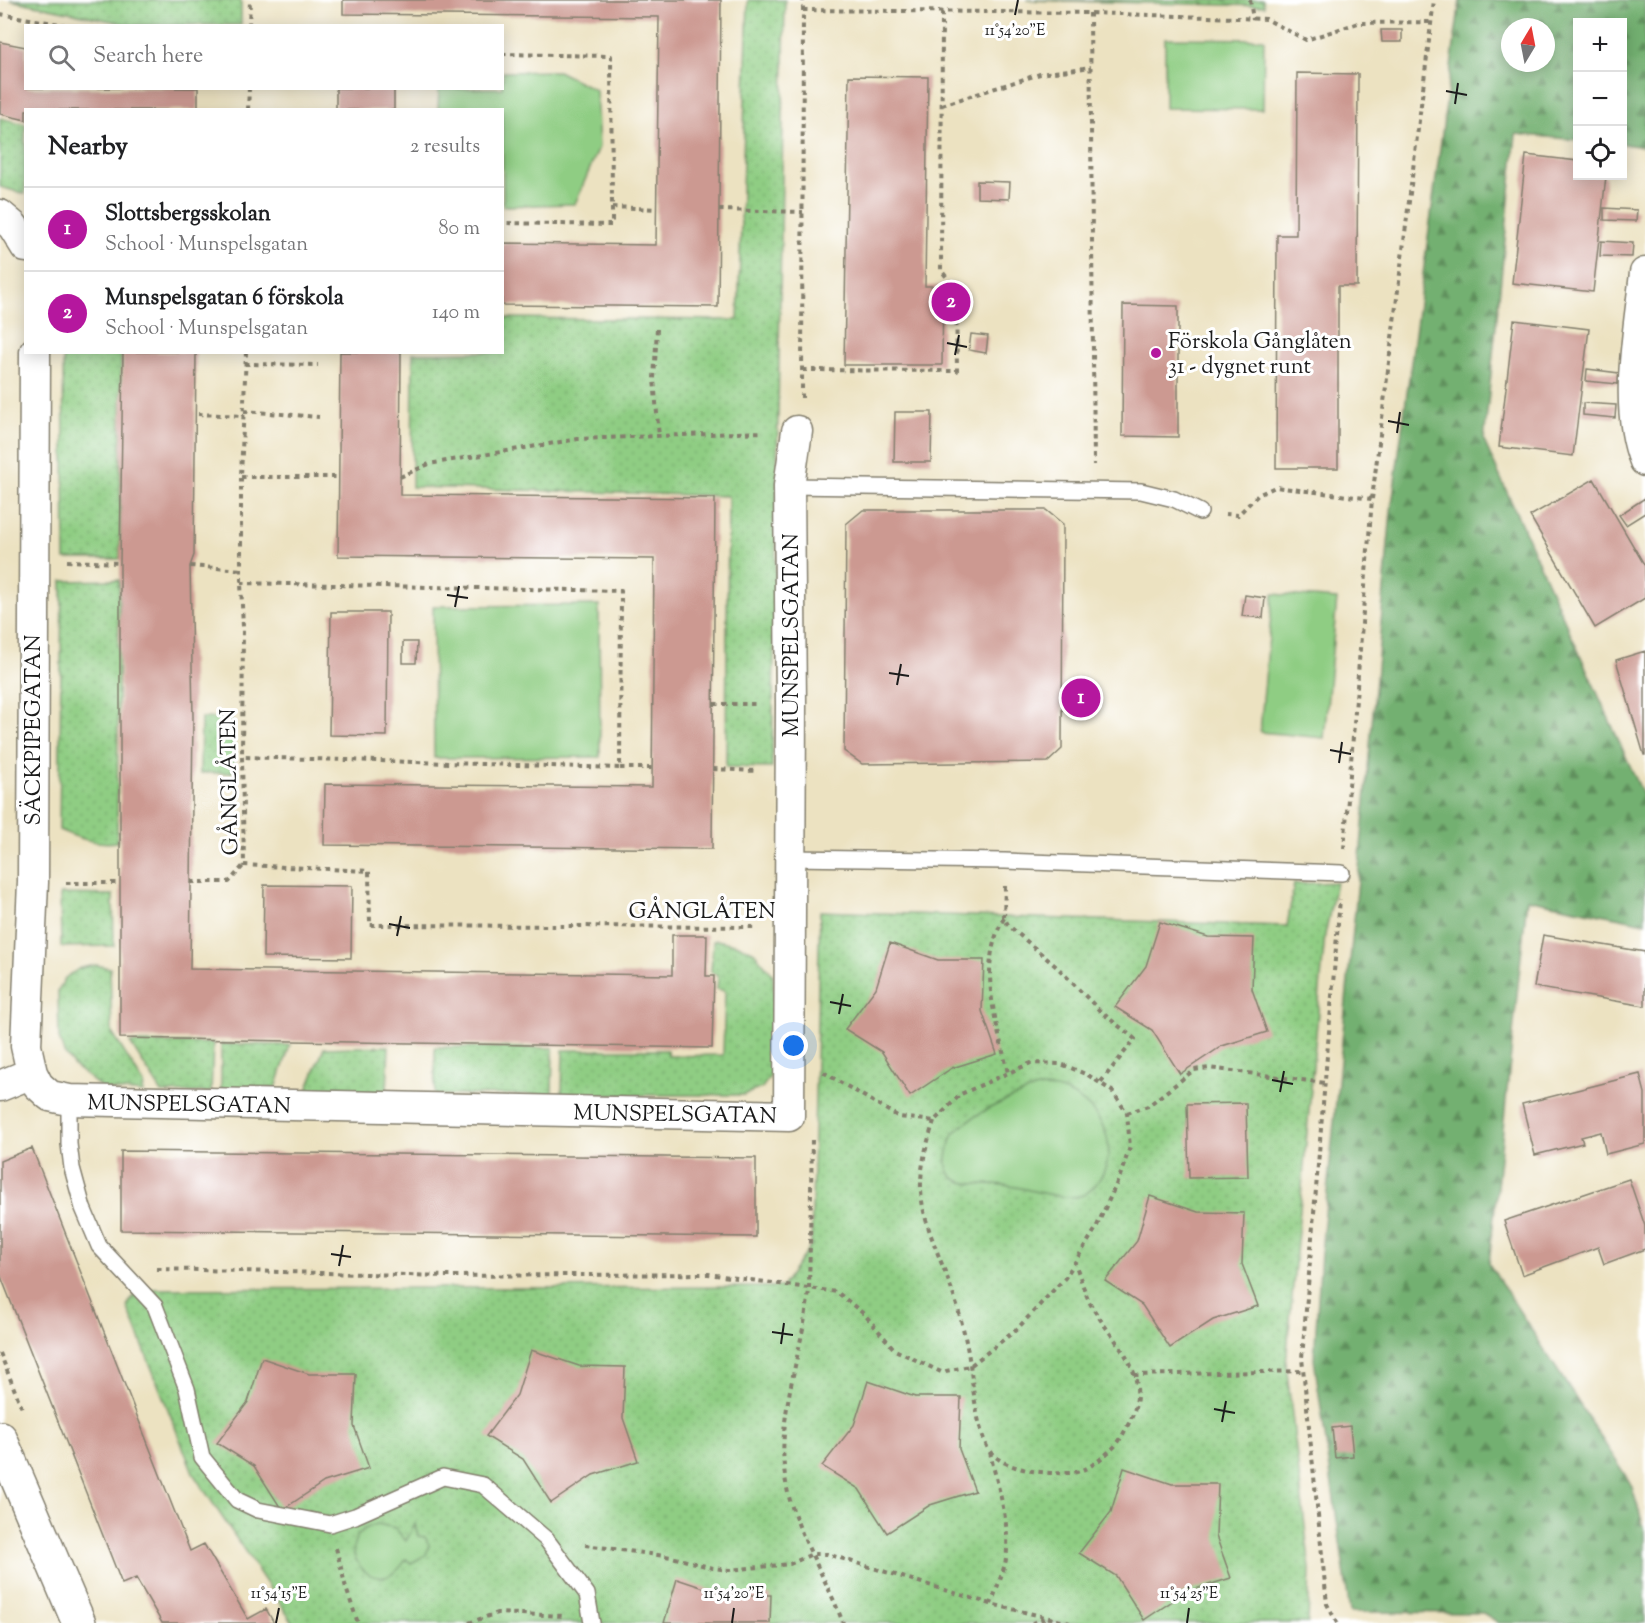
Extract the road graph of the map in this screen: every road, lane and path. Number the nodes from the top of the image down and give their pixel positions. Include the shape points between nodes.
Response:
1 (250, 0) edge
2 (803, 0) edge
3 (1250, 0) edge
4 (1434, 0) edge
5 (803, 10) junction
6 (942, 12) junction
7 (1090, 13) junction
8 (0, 14) edge
9 (1253, 20) junction
10 (1430, 22) junction
11 (59, 24) edge
12 (249, 24) edge
13 (504, 54) edge
14 (1091, 67) junction
15 (249, 90) edge
16 (942, 105) junction
17 (248, 108) edge
18 (612, 207) junction
19 (657, 209) dead end
20 (719, 210) dead end
21 (803, 212) junction
22 (0, 215) edge
23 (504, 223) edge
24 (24, 244) edge
25 (1645, 273) edge
26 (657, 328) dead end
27 (34, 354) edge
28 (246, 354) edge
29 (245, 364) junction
30 (318, 365) dead end
31 (803, 369) junction
32 (198, 414) dead end
33 (244, 414) junction
34 (319, 417) dead end
35 (797, 431) junction
36 (659, 436) junction
37 (1645, 461) edge
38 (242, 477) junction
39 (339, 477) dead end
40 (400, 477) dead end
41 (789, 486) junction
42 (1094, 490) junction
43 (1372, 499) junction
44 (1200, 512) joint
45 (34, 559) junction
46 (120, 563) dead end
47 (190, 566) dead end
48 (242, 570) junction
49 (241, 583) junction
50 (714, 704) dead end
51 (791, 704) junction
52 (242, 757) junction
53 (620, 768) junction
54 (652, 768) dead end
55 (713, 770) dead end
56 (791, 772) junction
57 (790, 858) junction
58 (1005, 861) junction
59 (244, 865) junction
60 (1342, 873) junction
61 (33, 882) junction
62 (191, 882) dead end
63 (120, 883) dead end
64 (1004, 917) junction
65 (790, 927) junction
66 (790, 1069) junction
67 (32, 1073) junction
68 (1008, 1073) junction
69 (1100, 1083) junction
70 (1325, 1083) junction
71 (0, 1086) edge
72 (69, 1100) junction
73 (1127, 1113) junction
74 (789, 1116) junction
75 (934, 1121) junction
76 (1075, 1263) junction
77 (121, 1268) junction
78 (809, 1290) junction
79 (970, 1366) junction
80 (1303, 1371) junction
81 (1134, 1375) junction
82 (0, 1438) edge
83 (989, 1452) junction
84 (330, 1524) junction
85 (549, 1542) junction
86 (812, 1554) junction
87 (992, 1604) junction
88 (1048, 1617) junction
89 (592, 1620) edge
90 (79, 1623) edge
91 (358, 1623) edge
92 (469, 1623) edge
93 (843, 1623) edge
94 (1032, 1623) edge
95 (1070, 1623) edge
96 (1337, 1623) edge

1 - 12 path
2 - 5 path
3 - 9 path
4 - 10 path
5 - 6 path
5 - 21 path
6 - 7 path
6 - 16 path
7 - 9 path
7 - 14 path
8 - 11 path
9 - 10 path via 1266,20 1306,40 1358,23
10 - 43 path
13 - 18 path via 611,56
14 - 16 path via 1040,74
14 - 42 path
15 - 17 path
16 - 31 path via 941,270 956,289 957,371
18 - 19 path
18 - 23 path via 612,225
20 - 21 path
21 - 31 path
22 - 24 street
25 - 37 street via 1634,413 1636,436
26 - 36 path via 654,379
27 - 45 street, SÄCKPIPEGATAN
28 - 29 path, GÅNGLÅTEN
29 - 30 path
29 - 33 path, GÅNGLÅTEN
31 - 35 path
32 - 33 path
33 - 34 path
33 - 38 path, GÅNGLÅTEN
35 - 36 path
35 - 41 street, MUNSPELSGATAN
36 - 40 path via 543,444 429,464
38 - 39 path
38 - 48 path, GÅNGLÅTEN
41 - 42 lane
41 - 51 street, MUNSPELSGATAN
42 - 44 lane via 1142,491 1174,499
43 - 44 path via 1275,487 1258,495 1238,515
43 - 60 path
45 - 46 path
45 - 61 street, SÄCKPIPEGATAN
47 - 48 path
48 - 49 path, GÅNGLÅTEN
49 - 52 path, GÅNGLÅTEN
49 - 53 path via 621,591
50 - 51 path
51 - 56 street, MUNSPELSGATAN
52 - 53 path
52 - 59 path, GÅNGLÅTEN
53 - 54 path
55 - 56 path
56 - 57 street, MUNSPELSGATAN
57 - 58 lane
57 - 65 street, MUNSPELSGATAN
58 - 60 lane
58 - 64 path
59 - 62 path via 229,882
59 - 65 path, GÅNGLÅTEN via 369,871 370,925
60 - 70 path
61 - 63 path
61 - 67 street, SÄCKPIPEGATAN via 26,1046
64 - 68 path via 994,941 990,994
64 - 69 path via 1008,925 1135,1039
65 - 66 street, MUNSPELSGATAN
66 - 74 street, MUNSPELSGATAN
66 - 75 path via 819,1070 899,1117
67 - 71 street
67 - 72 street, MUNSPELSGATAN via 50,1096
68 - 69 path via 1031,1063 1061,1064
68 - 75 path via 961,1094
69 - 73 path via 1112,1091
70 - 73 path via 1209,1068 1194,1070 1148,1106
70 - 80 path
72 - 74 street, MUNSPELSGATAN
72 - 77 lane via 72,1168 84,1208 99,1246
73 - 76 path via 1130,1147 1120,1176
74 - 78 path via 812,1139
75 - 79 path via 924,1152 922,1200 931,1238 953,1292
76 - 79 path via 1016,1330
76 - 81 path via 1095,1312 1124,1351
77 - 78 path via 448,1276 708,1274
77 - 84 lane via 155,1306 187,1389 202,1457 237,1500 258,1510
78 - 79 path via 837,1292 865,1315 895,1350 941,1372
78 - 86 path via 784,1414 783,1440 788,1493
79 - 83 path via 976,1412
80 - 81 path
80 - 96 path via 1328,1604
81 - 83 path via 1134,1413 1118,1444 1096,1463 1072,1474 1035,1471 1004,1464
82 - 90 street
83 - 87 path via 1007,1542
84 - 85 lane via 443,1476 483,1485
84 - 91 path
85 - 86 path via 672,1557 729,1570 790,1564
85 - 89 lane via 587,1594
86 - 87 path via 826,1554
86 - 93 path
87 - 88 path
88 - 94 path
88 - 95 path
89 - 92 path via 497,1612

